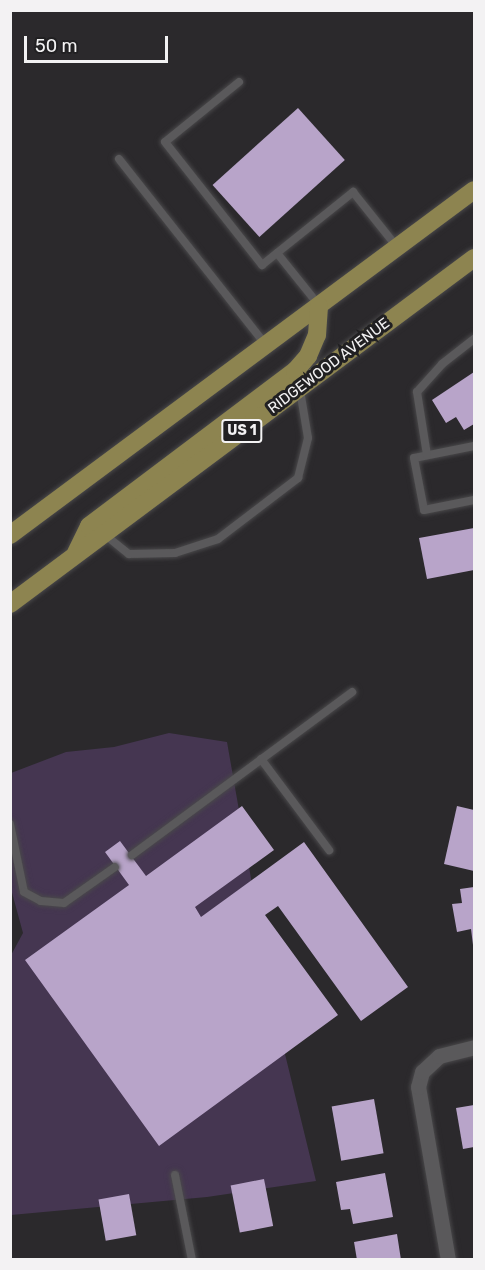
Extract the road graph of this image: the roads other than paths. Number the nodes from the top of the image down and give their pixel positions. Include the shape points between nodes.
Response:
1 (239, 82) dead end
2 (119, 159) dead end
3 (474, 190) edge
4 (397, 248) junction
5 (277, 254) junction
6 (474, 258) edge
7 (319, 306) junction
8 (474, 339) edge
9 (266, 345) junction
10 (300, 388) junction
11 (474, 446) edge
12 (428, 455) junction
13 (474, 500) edge
14 (105, 534) junction
15 (10, 536) edge
16 (74, 557) junction
17 (10, 604) edge
18 (352, 692) dead end
19 (261, 759) junction
20 (10, 824) edge
21 (329, 850) dead end
22 (132, 855) dead end
23 (115, 867) dead end
24 (474, 1047) edge
25 (175, 1175) dead end
26 (192, 1260) edge
27 (448, 1260) edge

1 - 5 lane via 165,142 262,265
2 - 9 lane
3 - 4 main road
4 - 5 lane via 353,192
4 - 7 main road
5 - 7 lane
6 - 10 main road, RIDGEWOOD AVENUE / US 1
7 - 9 main road
7 - 16 main road via 317,335 308,356 295,371 89,526
8 - 12 lane via 436,370 417,392
9 - 15 main road
10 - 14 main road, RIDGEWOOD AVENUE / US 1
10 - 14 lane via 308,438 298,478 226,532 192,547 153,555 129,554
11 - 12 lane
12 - 13 lane via 414,458 424,510
14 - 16 main road, RIDGEWOOD AVENUE / US 1
16 - 17 main road, RIDGEWOOD AVENUE / US 1
18 - 19 lane
19 - 21 lane
19 - 22 lane
20 - 23 lane via 24,892 41,901 64,903
24 - 27 street via 439,1056 422,1072 418,1087
25 - 26 lane

